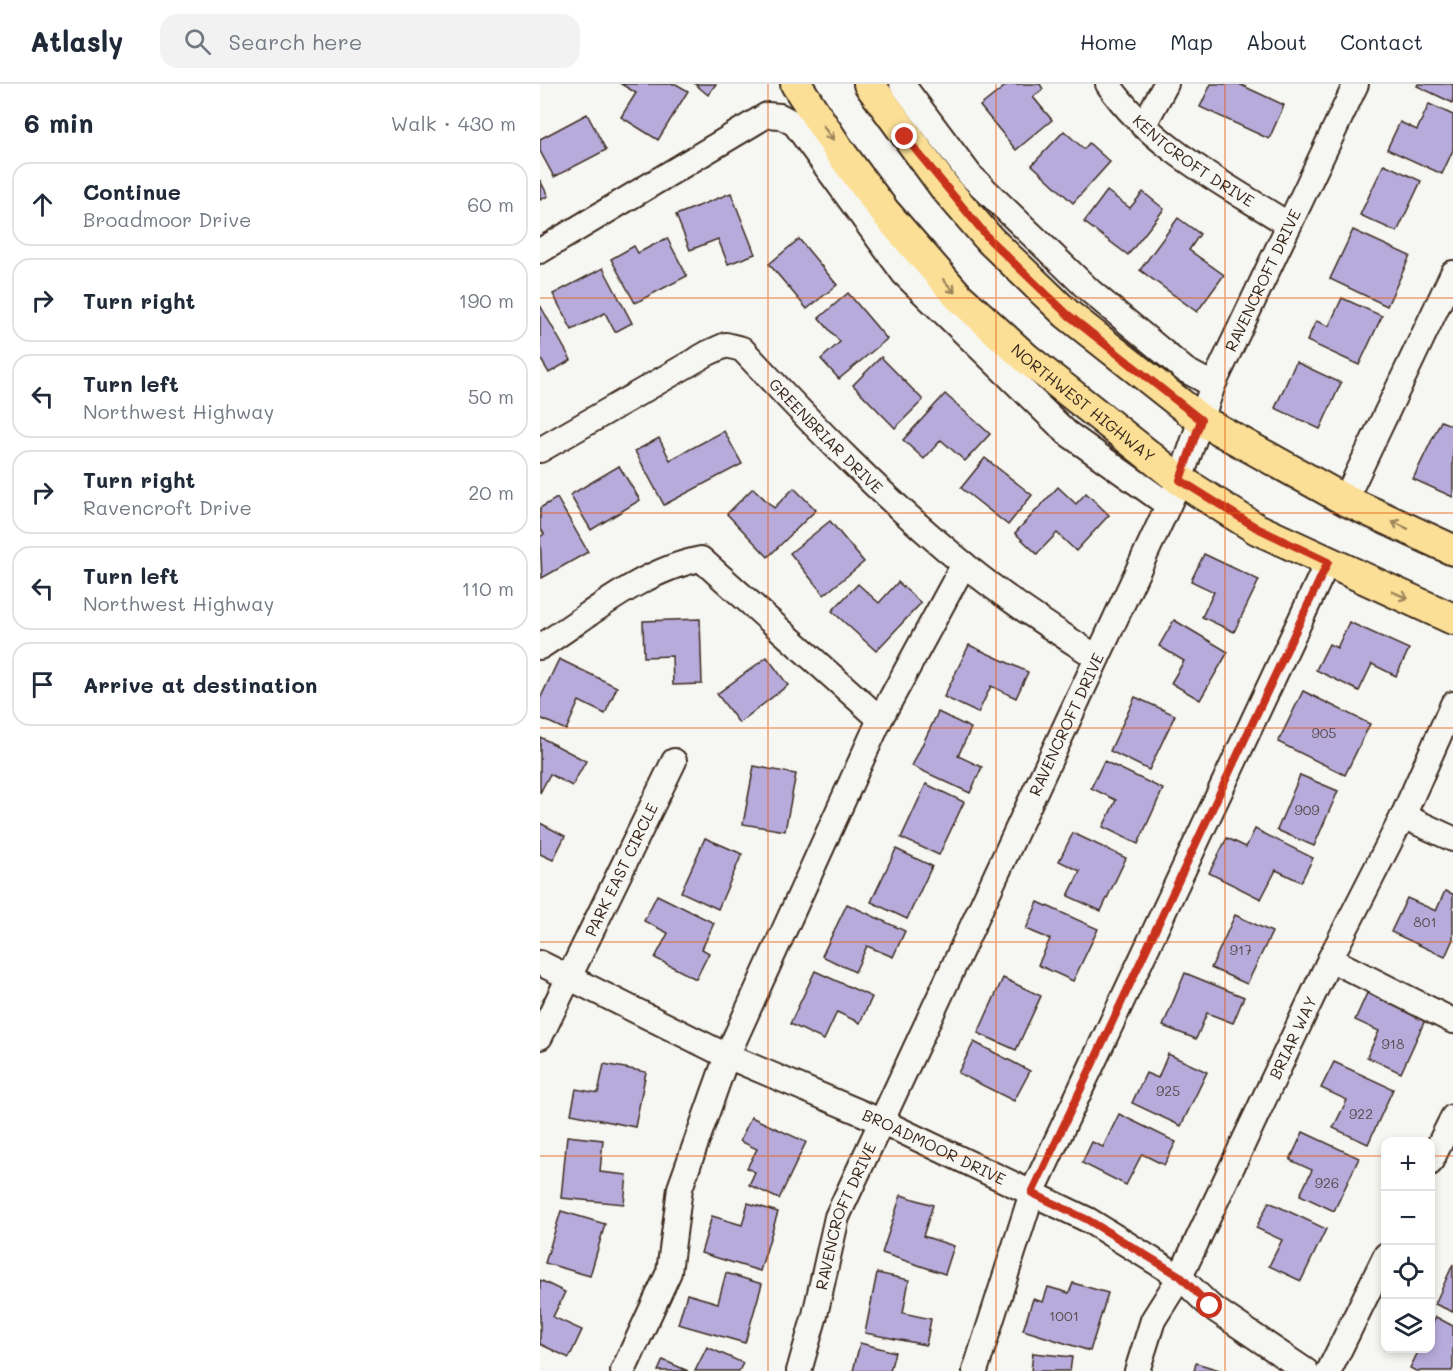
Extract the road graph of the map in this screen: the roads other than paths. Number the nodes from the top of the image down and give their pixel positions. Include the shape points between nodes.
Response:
1 (796, 84) edge
2 (868, 84) edge
3 (902, 84) edge
4 (1108, 84) edge
5 (1166, 84) edge
6 (1356, 84) edge
7 (1143, 126) junction
8 (1289, 225) junction
9 (540, 251) edge
10 (1453, 273) edge
11 (1213, 385) junction
12 (1201, 420) junction
13 (540, 450) edge
14 (1174, 493) junction
15 (1345, 500) junction
16 (1453, 550) edge
17 (1328, 562) junction
18 (964, 564) junction
19 (1453, 619) edge
20 (540, 647) edge
21 (1096, 657) junction
22 (1453, 704) edge
23 (880, 719) junction
24 (674, 761) dead end
25 (1403, 816) junction
26 (1453, 839) edge
27 (1330, 959) junction
28 (540, 963) edge
29 (568, 978) junction
30 (1453, 1021) edge
31 (540, 1037) edge
32 (727, 1056) junction
33 (1453, 1117) edge
34 (884, 1122) junction
35 (1435, 1155) edge
36 (1032, 1193) junction
37 (1381, 1265) edge
38 (1180, 1276) junction
39 (623, 1371) edge
40 (799, 1371) edge
41 (975, 1371) edge
42 (1137, 1371) edge
43 (1306, 1371) edge
44 (1329, 1371) edge

1 -> 14 main road, NORTHWEST HIGHWAY via 884,211 958,296
2 - 12 main road via 939,180 990,240 1067,314
3 - 11 street via 970,175 1090,291 1185,370
4 - 7 street, KENTCROFT DRIVE
5 - 7 street
6 - 8 street, RAVENCROFT DRIVE
7 - 8 street, KENTCROFT DRIVE via 1174,152
8 - 11 street, RAVENCROFT DRIVE
9 - 14 street via 767,116 780,116 795,124 904,273 1067,433
10 - 15 street
11 - 12 street, RAVENCROFT DRIVE
12 - 14 street, RAVENCROFT DRIVE
12 - 15 main road
13 - 18 street, GREENBRIAR DRIVE via 708,353 726,345 742,349 891,499
14 - 17 main road, NORTHWEST HIGHWAY
14 - 21 street, RAVENCROFT DRIVE
16 -> 15 main road
17 -> 19 main road, NORTHWEST HIGHWAY
17 - 36 street
18 - 21 street, GREENBRIAR DRIVE
18 - 23 street
20 - 23 street via 649,577 684,562 701,560
21 - 34 street, RAVENCROFT DRIVE
22 - 25 street, BRIAR WAY
23 - 32 street
24 - 29 street, PARK EAST CIRCLE
25 - 26 street
25 - 27 street, BRIAR WAY
27 - 30 street
27 - 38 street, BRIAR WAY
28 - 29 street, BROADMOOR DRIVE
29 - 31 street, PARK EAST CIRCLE
29 - 32 street, BROADMOOR DRIVE
32 - 34 street, BROADMOOR DRIVE
32 - 39 street via 680,1188 669,1272
33 - 35 street
34 - 36 street, BROADMOOR DRIVE
34 - 40 street, RAVENCROFT DRIVE via 837,1217
36 - 38 street, BROADMOOR DRIVE via 1088,1220
36 - 41 street
37 - 44 street
38 - 42 street, BRIAR WAY via 1153,1320
38 - 43 street, BROADMOOR DRIVE via 1210,1306

